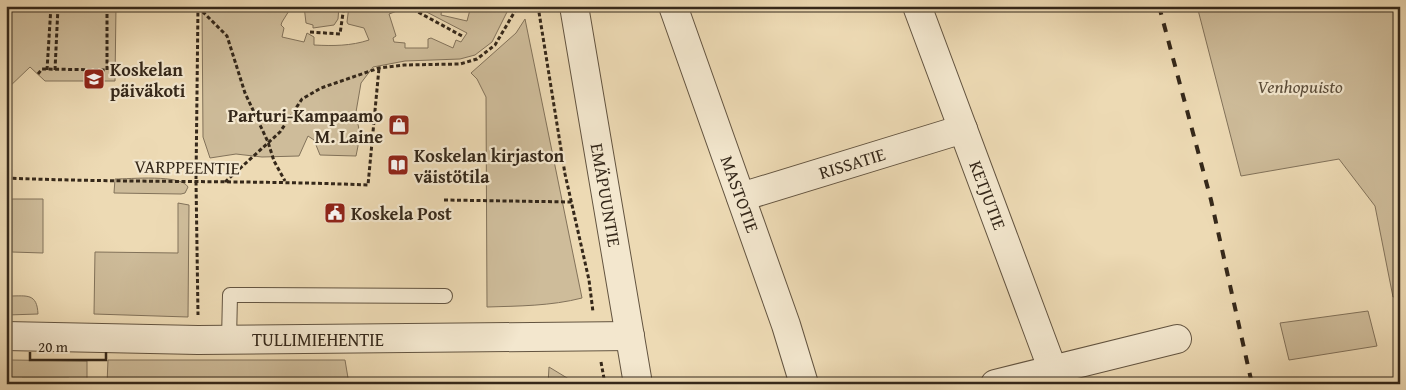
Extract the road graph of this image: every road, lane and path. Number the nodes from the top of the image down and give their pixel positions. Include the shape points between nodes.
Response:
1 (51, 6) edge
2 (198, 6) edge
3 (344, 6) edge
4 (407, 6) edge
5 (518, 6) edge
6 (538, 6) edge
7 (574, 6) edge
8 (673, 6) edge
9 (917, 6) edge
10 (107, 7) edge
11 (310, 32) dead end
12 (462, 36) dead end
13 (379, 68) junction
14 (48, 70) junction
15 (55, 70) junction
16 (38, 74) dead end
17 (963, 129) junction
18 (268, 142) junction
19 (6, 178) edge
20 (196, 180) junction
21 (284, 181) junction
22 (225, 182) junction
23 (741, 197) junction
24 (444, 200) dead end
25 (572, 202) junction
26 (445, 296) dead end
27 (6, 336) edge
28 (630, 336) junction
29 (597, 337) junction
30 (1177, 339) dead end
31 (198, 340) junction
32 (229, 340) junction
33 (1056, 376) edge
34 (605, 384) edge
35 (638, 384) edge
36 (804, 384) edge
37 (995, 384) edge

1 - 14 path
2 - 18 path via 227,36 245,92
2 - 20 path
3 - 11 path via 340,34
4 - 12 path
5 - 13 path via 495,45 477,59 460,64
6 - 25 path
7 - 28 street, EMÄPUUNTIE
8 - 23 street, MASTOTIE
9 - 17 street, KETJUTIE
10 - 15 path via 58,7
10 - 15 path via 107,70
13 - 18 path via 321,88 302,99 280,132
13 - 21 path, VARPPEENTIE via 368,184
14 - 15 path
14 - 16 path
17 - 23 street, RISSATIE
17 - 33 street, KETJUTIE
18 - 21 path
18 - 22 path
19 - 20 path, VARPPEENTIE
20 - 22 path, VARPPEENTIE
20 - 31 path
21 - 22 path, VARPPEENTIE
23 - 36 street, MASTOTIE
24 - 25 path
25 - 29 path via 589,280
26 - 32 lane via 230,295
27 - 31 street, TULLIMIEHENTIE
28 - 29 street, TULLIMIEHENTIE
28 - 35 street, EMÄPUUNTIE
29 - 32 street, TULLIMIEHENTIE
29 - 34 path
30 - 33 street
31 - 32 street, TULLIMIEHENTIE
33 - 37 street

